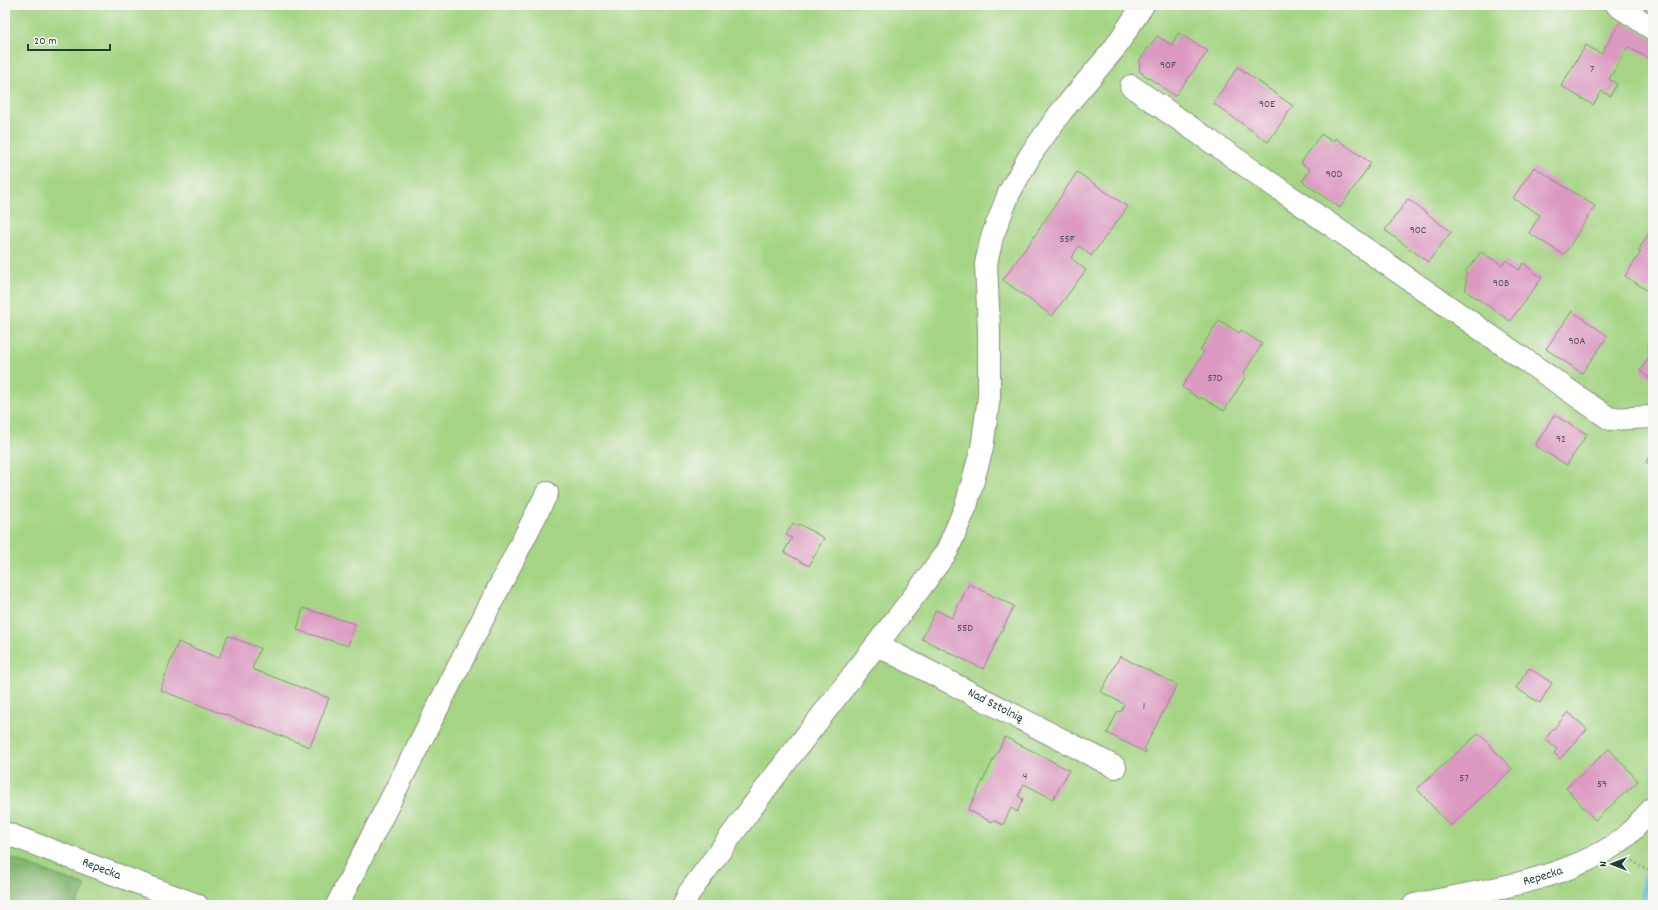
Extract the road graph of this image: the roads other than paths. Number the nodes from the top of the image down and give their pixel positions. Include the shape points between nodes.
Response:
1 (1143, 5) edge
2 (1617, 5) edge
3 (1653, 29) edge
4 (1131, 86) dead end
5 (1653, 417) edge
6 (547, 493) dead end
7 (876, 645) junction
8 (1115, 767) dead end
9 (1653, 808) edge
10 (5, 833) edge
11 (197, 905) edge
12 (337, 905) edge
13 (684, 905) edge
14 (1414, 905) edge

1 - 7 street via 1114,49 1061,112 1031,154 1010,193 992,237 986,264 989,397 982,448 966,506 947,551
2 - 3 street
4 - 5 street via 1610,419
6 - 12 street
7 - 8 street, Nad Sztolnią
7 - 13 street via 772,780 689,893
9 - 14 street, Repecka via 1617,843 1567,869
10 - 11 street, Repecka

